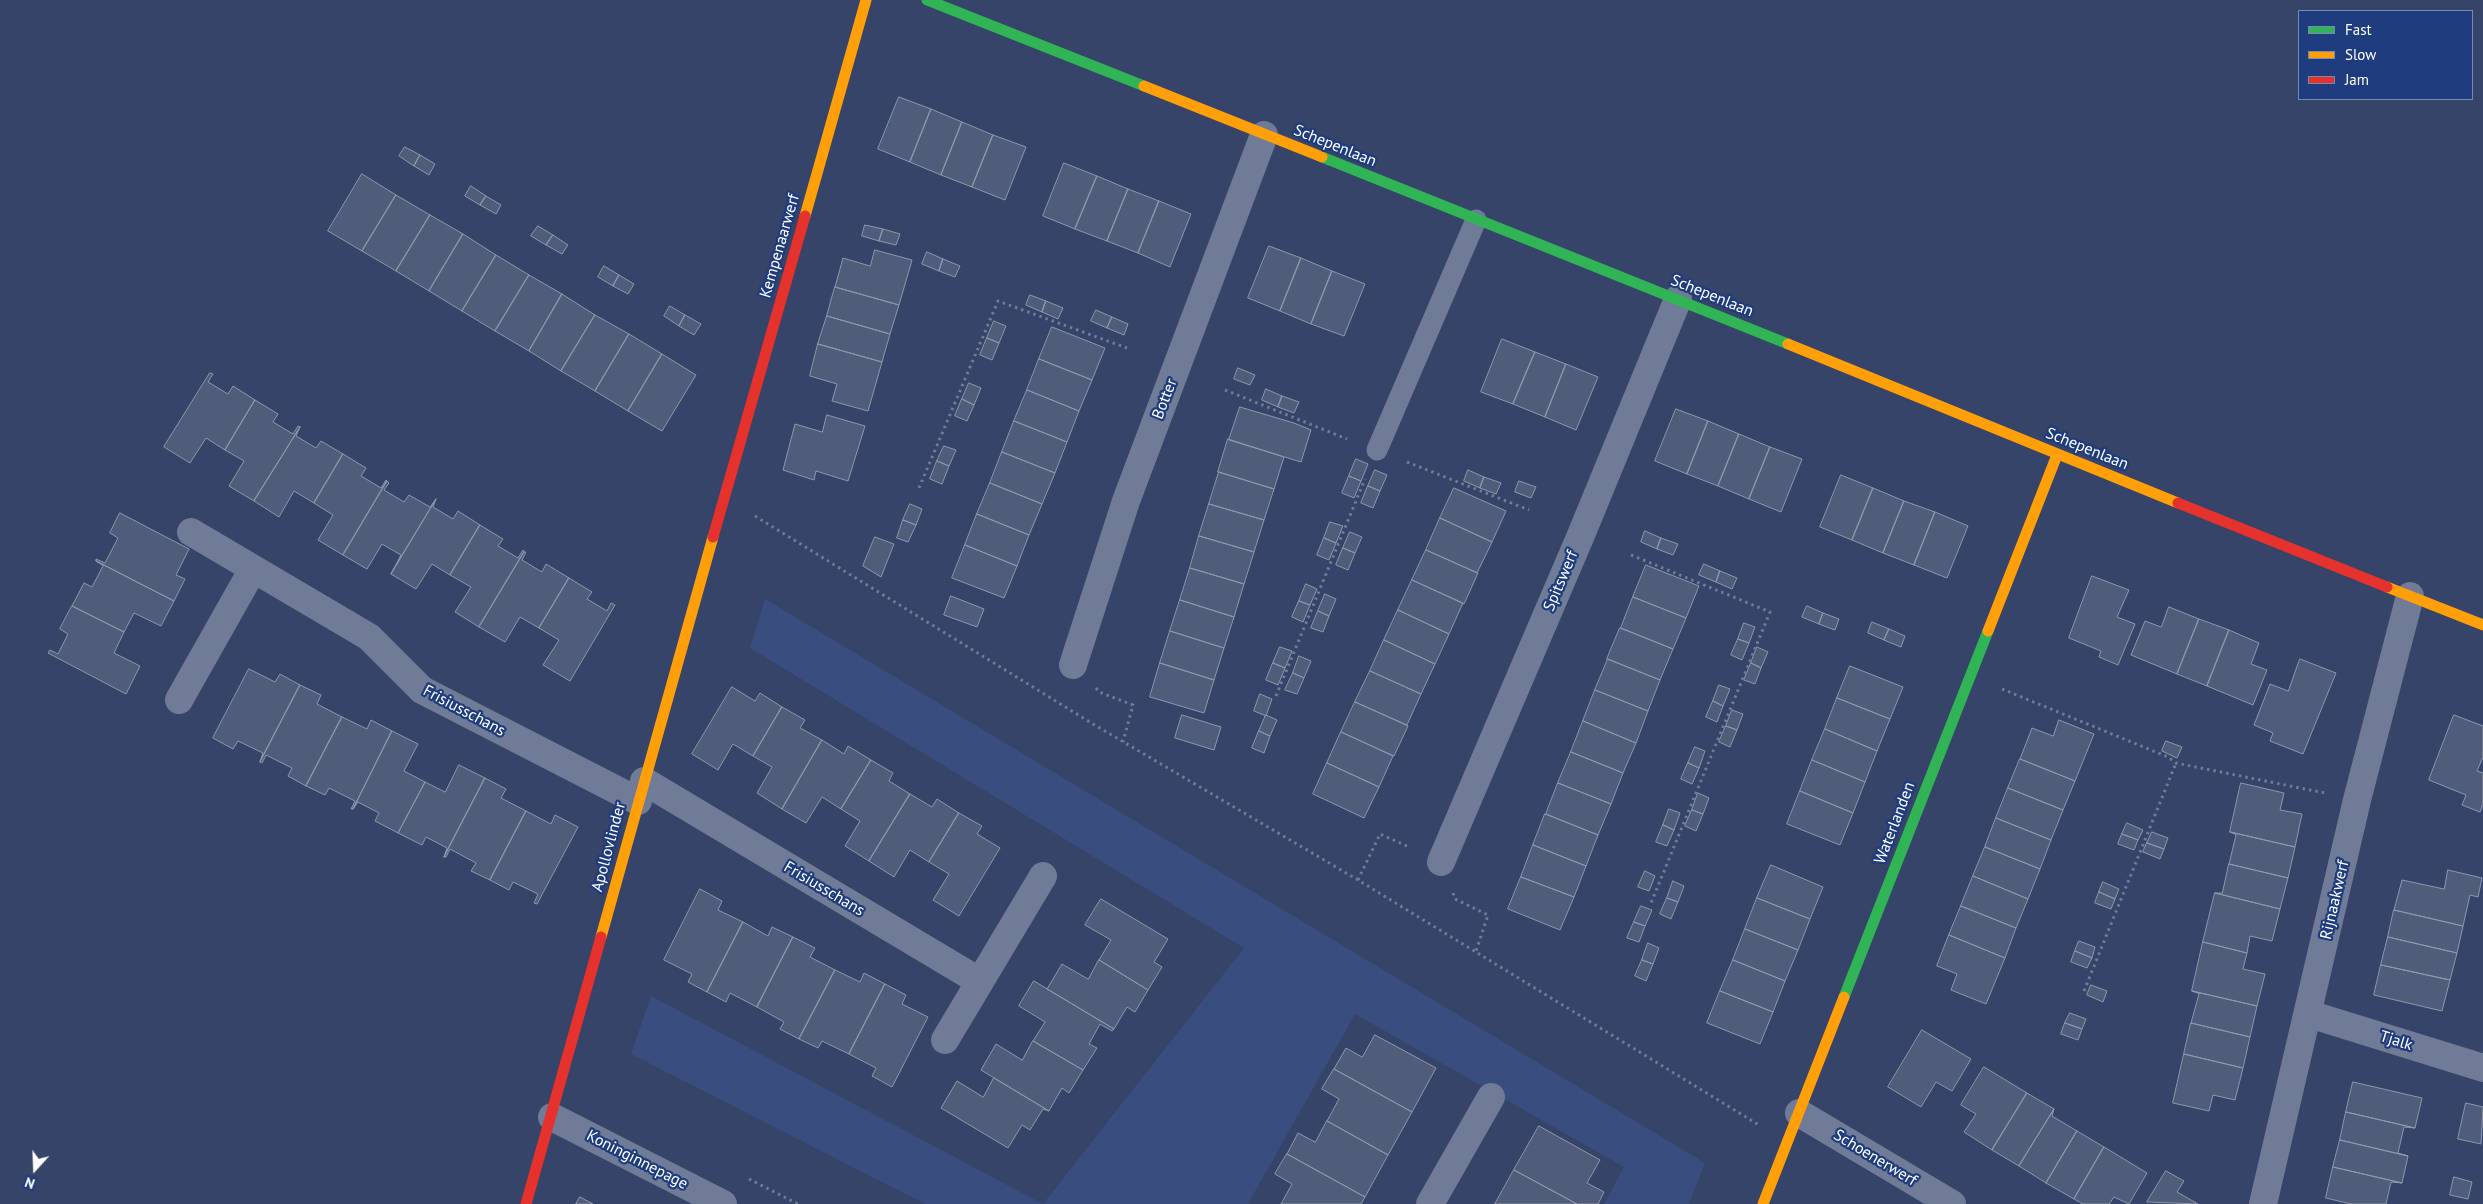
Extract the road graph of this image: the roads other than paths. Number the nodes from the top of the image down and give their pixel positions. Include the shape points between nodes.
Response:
1 (866, 0) edge
2 (927, 0) edge
3 (1264, 135) junction
4 (1476, 220) junction
5 (1678, 299) junction
6 (1377, 450) road end
7 (2057, 455) junction
8 (725, 500) joint
9 (191, 532) dead end
10 (253, 569) junction
11 (2410, 596) junction
12 (2483, 625) edge
13 (1073, 665) road end
14 (179, 700) dead end
15 (641, 791) junction
16 (1441, 862) dead end
17 (1043, 876) dead end
18 (979, 981) junction
19 (2309, 1014) junction
20 (945, 1040) dead end
21 (2483, 1068) edge
22 (1491, 1097) dead end
23 (1799, 1113) junction
24 (552, 1117) junction
25 (526, 1204) edge
26 (723, 1204) edge
27 (1430, 1204) edge
28 (1763, 1204) edge
29 (1952, 1204) edge
30 (2263, 1204) edge

1 - 8 street, Kempenaarwerf
2 - 3 street, Schepenlaan
3 - 4 street, Schepenlaan
3 - 13 street, Botter via 1126,501
4 - 5 street, Schepenlaan
4 - 6 lane
5 - 7 street, Schepenlaan
5 - 16 street, Spitswerf
7 - 11 street, Schepenlaan
7 - 23 street, Waterlanden
8 - 15 street, Apollovlinder
9 - 10 street, Frisiusschans
10 - 14 street
10 - 15 street, Frisiusschans via 368,637 422,690
11 - 12 street, Schepenlaan
11 - 19 street, Rijnaakwerf via 2357,800
15 - 18 street, Frisiusschans
15 - 24 street, Apollovlinder
17 - 18 street
18 - 20 street
19 - 21 street, Tjalk
19 - 30 street, Rijnaakwerf
22 - 27 street
23 - 28 street, Waterlanden
23 - 29 street, Schoenerwerf
24 - 25 street, Apollovlinder
24 - 26 street, Koninginnepage

